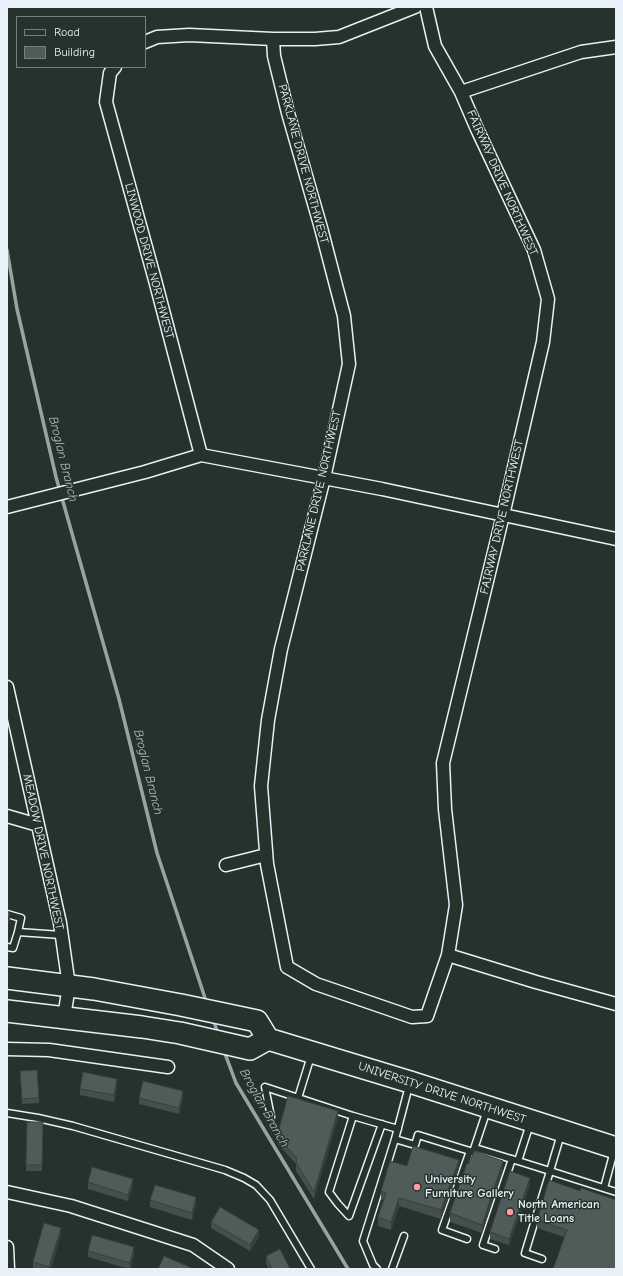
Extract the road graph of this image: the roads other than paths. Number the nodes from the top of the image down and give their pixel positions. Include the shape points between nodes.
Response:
1 (415, 7) edge
2 (426, 7) edge
3 (273, 39) junction
4 (146, 42) edge
5 (616, 47) edge
6 (114, 68) edge
7 (461, 92) junction
8 (201, 455) junction
9 (324, 478) junction
10 (7, 507) edge
11 (503, 515) junction
12 (616, 539) edge
13 (7, 687) edge
14 (7, 816) edge
15 (38, 825) junction
16 (266, 855) junction
17 (226, 864) dead end
18 (7, 914) edge
19 (18, 932) junction
20 (61, 935) junction
21 (7, 947) edge
22 (448, 955) junction
23 (7, 978) edge
24 (69, 986) junction
25 (616, 1004) edge
26 (7, 1011) edge
27 (398, 1012) joint
28 (64, 1018) junction
29 (268, 1039) junction
30 (7, 1049) edge
31 (312, 1052) junction
32 (168, 1067) dead end
33 (410, 1082) junction
34 (298, 1098) junction
35 (488, 1107) junction
36 (7, 1113) edge
37 (353, 1116) junction
38 (271, 1117) dead end
39 (531, 1121) junction
40 (382, 1124) junction
41 (398, 1129) junction
42 (562, 1131) junction
43 (395, 1139) junction
44 (615, 1148) edge
45 (472, 1150) junction
46 (515, 1160) junction
47 (550, 1171) junction
48 (604, 1188) junction
49 (7, 1192) edge
50 (616, 1192) edge
51 (404, 1236) dead end
52 (467, 1239) dead end
53 (7, 1247) edge
54 (495, 1249) dead end
55 (542, 1259) dead end
56 (8, 1269) edge
57 (228, 1269) edge
58 (311, 1269) edge
59 (377, 1269) edge
60 (392, 1269) edge

1 - 3 street via 339,37
2 - 7 street, FAIRWAY DRIVE NORTHWEST via 435,46
3 - 4 street via 189,35 156,37
3 - 9 street, PARKLANE DRIVE NORTHWEST via 274,56 285,99 344,316 349,364
5 - 7 street via 581,52
6 - 8 street, LINWOOD DRIVE NORTHWEST via 110,73 106,102
7 - 11 street, FAIRWAY DRIVE NORTHWEST via 534,250 548,299 543,342
8 - 9 street
8 - 10 street
9 - 11 street
9 - 16 street, PARKLANE DRIVE NORTHWEST via 281,649 268,720 261,786
11 - 12 street
11 - 22 street, FAIRWAY DRIVE NORTHWEST via 443,762 445,809 456,905
13 - 15 street, MEADOW DRIVE NORTHWEST
14 - 15 street
15 - 20 street, MEADOW DRIVE NORTHWEST
16 - 17 street
16 - 27 street, PARKLANE DRIVE NORTHWEST via 287,967 316,984
18 - 19 lane via 21,918
19 - 20 lane
19 - 21 lane via 14,948
20 - 24 street, MEADOW DRIVE NORTHWEST
22 - 25 street
22 - 27 street, FAIRWAY DRIVE NORTHWEST via 427,1016 412,1017
23 - 24 highway
24 - 28 street, MEADOW DRIVE NORTHWEST
24 - 29 highway via 257,1021
26 - 28 highway
28 - 29 highway via 180,1033 250,1049
29 - 31 highway, UNIVERSITY DRIVE NORTHWEST
30 - 32 street via 49,1050
31 - 33 highway, UNIVERSITY DRIVE NORTHWEST
31 - 34 lane
33 - 35 highway, UNIVERSITY DRIVE NORTHWEST
33 - 41 lane
34 - 37 lane
34 - 38 lane via 265,1087
35 - 39 highway, UNIVERSITY DRIVE NORTHWEST
35 - 45 lane
36 - 58 lane via 73,1126 225,1170 244,1178 256,1185 270,1200
37 - 40 lane
37 - 40 lane via 329,1192 349,1216
39 - 42 highway, UNIVERSITY DRIVE NORTHWEST
39 - 46 lane
40 - 41 lane
41 - 43 lane
42 - 44 highway, UNIVERSITY DRIVE NORTHWEST
42 - 47 lane
43 - 45 lane via 415,1145 418,1135
43 - 59 lane via 363,1241
44 - 48 lane
45 - 46 lane
45 - 52 lane via 442,1230
46 - 47 lane
46 - 54 lane via 483,1245
47 - 48 lane
47 - 55 lane via 525,1253
48 - 50 lane
49 - 57 street via 71,1206 192,1245
51 - 60 lane
53 - 56 street

